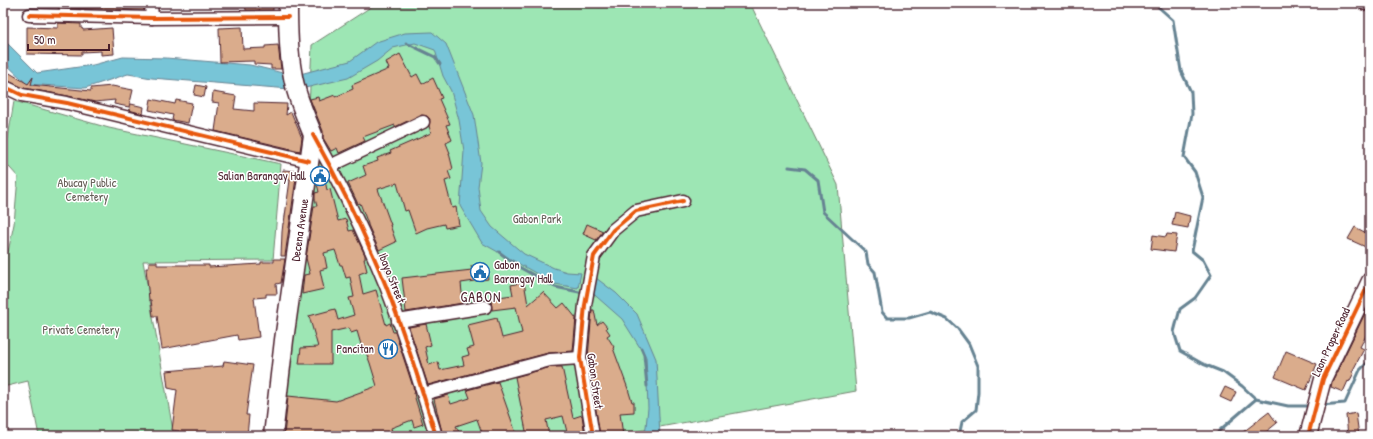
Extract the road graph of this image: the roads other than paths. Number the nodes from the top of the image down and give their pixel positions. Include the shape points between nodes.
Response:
1 (151, 3) edge
2 (1363, 3) edge
3 (1370, 5) edge
4 (288, 10) edge
5 (29, 15) dead end
6 (152, 18) junction
7 (3, 86) edge
8 (422, 122) dead end
9 (313, 135) junction
10 (309, 162) junction
11 (330, 166) junction
12 (683, 200) dead end
13 (1370, 281) edge
14 (484, 307) dead end
15 (398, 321) junction
16 (580, 358) junction
17 (424, 394) junction
18 (1308, 435) edge
19 (273, 436) edge
20 (436, 436) edge
21 (593, 436) edge

1 - 6 street
2 - 3 street
4 - 6 street
4 - 9 main road, Decena Avenue via 292,71
5 - 6 street
7 - 10 street via 22,95 67,103
8 - 11 street
9 - 10 main road, Decena Avenue
9 - 11 street, Ibayo Street
10 - 19 main road, Decena Avenue
11 - 15 street, Ibayo Street via 386,286
12 - 16 street, Gabon Street via 636,211 613,230 594,256 585,305
13 - 18 street, Laon Proper Road via 1323,379
14 - 15 street
15 - 17 street, Ibayo Street
16 - 17 street, Gabon Street via 550,360
16 - 21 street, Gabon Street
17 - 20 street, Ibayo Street

